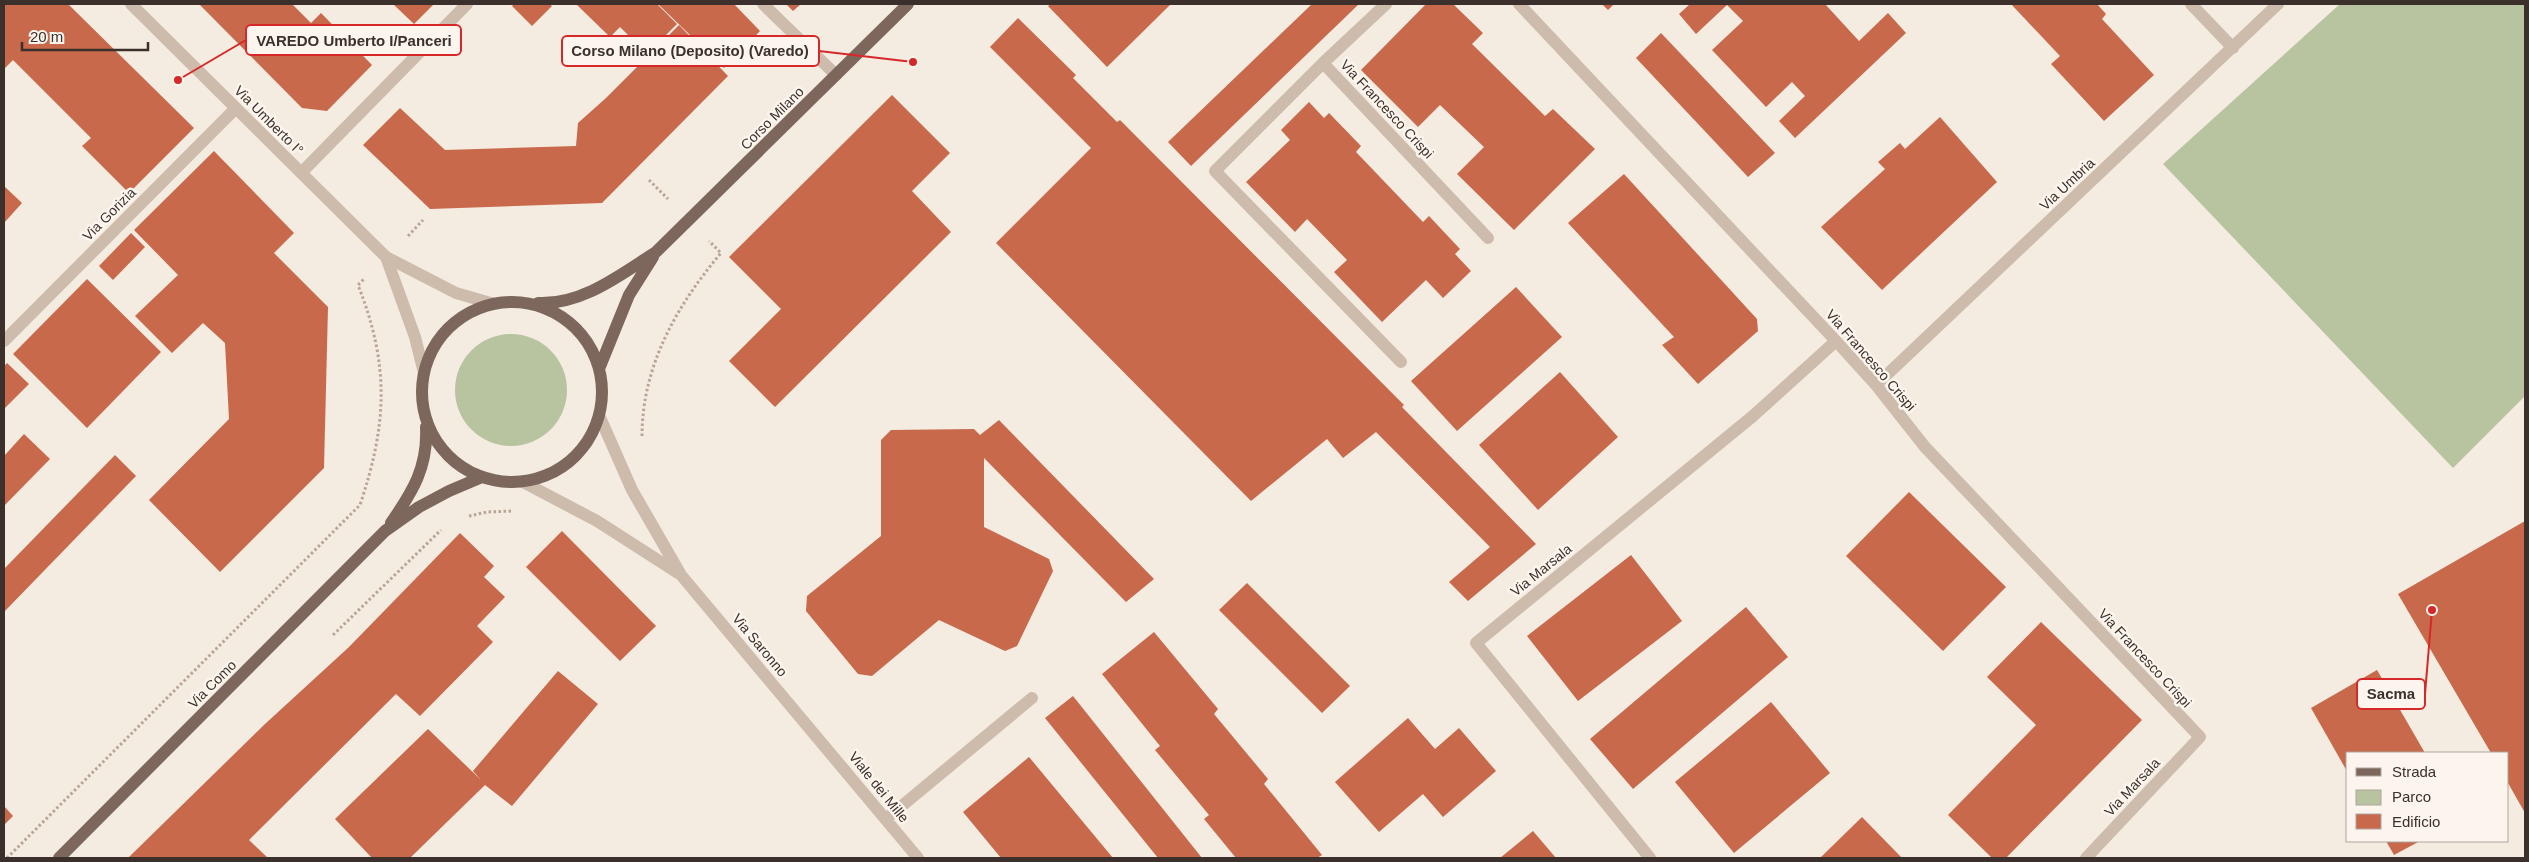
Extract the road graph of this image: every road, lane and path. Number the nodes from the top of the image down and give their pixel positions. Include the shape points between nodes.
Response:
1 (131, 4) edge
2 (467, 4) edge
3 (763, 4) edge
4 (908, 4) edge
5 (1386, 4) edge
6 (1519, 4) edge
7 (2191, 4) edge
8 (2278, 4) edge
9 (2233, 48) junction
10 (1323, 63) junction
11 (836, 75) junction
12 (236, 108) junction
13 (302, 174) junction
14 (423, 220) dead end
15 (1488, 238) dead end
16 (656, 252) junction
17 (386, 257) junction
18 (528, 303) junction
19 (494, 304) junction
20 (4, 341) edge
21 (1836, 341) junction
22 (1401, 362) dead end
23 (599, 369) junction
24 (424, 373) junction
25 (1876, 385) junction
26 (599, 415) junction
27 (426, 418) junction
28 (482, 477) junction
29 (523, 482) junction
30 (385, 531) junction
31 (681, 575) junction
32 (1032, 698) dead end
33 (817, 735) joint
34 (2200, 737) joint
35 (886, 819) junction
36 (7, 858) edge
37 (59, 858) edge
38 (918, 858) edge
39 (1650, 858) edge
40 (2086, 858) edge

1 - 12 street, Via Umberto I°
2 - 13 street
3 - 11 street
4 - 11 main road, Corso Milano
5 - 10 street, Via Francesco Crispi
6 - 21 street, Via Francesco Crispi
7 - 9 street
8 - 9 street, Via Umbria
9 - 25 street, Via Umbria
10 - 15 street, Via Francesco Crispi
10 - 22 street via 1215,171
11 - 16 main road, Corso Milano
12 - 13 street, Via Umberto I°
12 - 20 street, Via Gorizia
13 - 17 street, Via Umberto I°
14 - 17 path
16 - 18 main road, Corso Milano via 579,297 544,304
16 - 23 main road, Corso Milano via 629,295
17 - 19 street via 456,293
17 - 24 street via 415,336
17 - 36 path via 358,285 379,355 381,392 380,434 360,505
18 - 19 main road, Corso Milano
18 - 23 main road via 553,312 575,328
19 - 24 main road, Corso Milano via 470,313 448,328 433,348
21 - 25 street, Via Francesco Crispi
21 - 39 street, Via Marsala via 1753,416 1476,643
23 - 26 main road via 602,392
24 - 27 main road, Corso Milano via 422,396
25 - 34 street, Via Francesco Crispi via 1925,448
26 - 29 main road via 583,449 566,465 545,477
26 - 31 street, Via Saronno via 632,490
27 - 28 main road via 434,438 450,458
27 - 30 main road, Via Como via 427,448 421,472
28 - 29 main road via 501,482
28 - 30 main road, Via Como via 441,495
29 - 31 street, Via Saronno via 597,521
30 - 37 main road, Via Como
31 - 33 street, Via Saronno
32 - 35 street
33 - 35 street, Viale dei Mille
34 - 40 street, Via Marsala
35 - 38 street, Viale dei Mille

